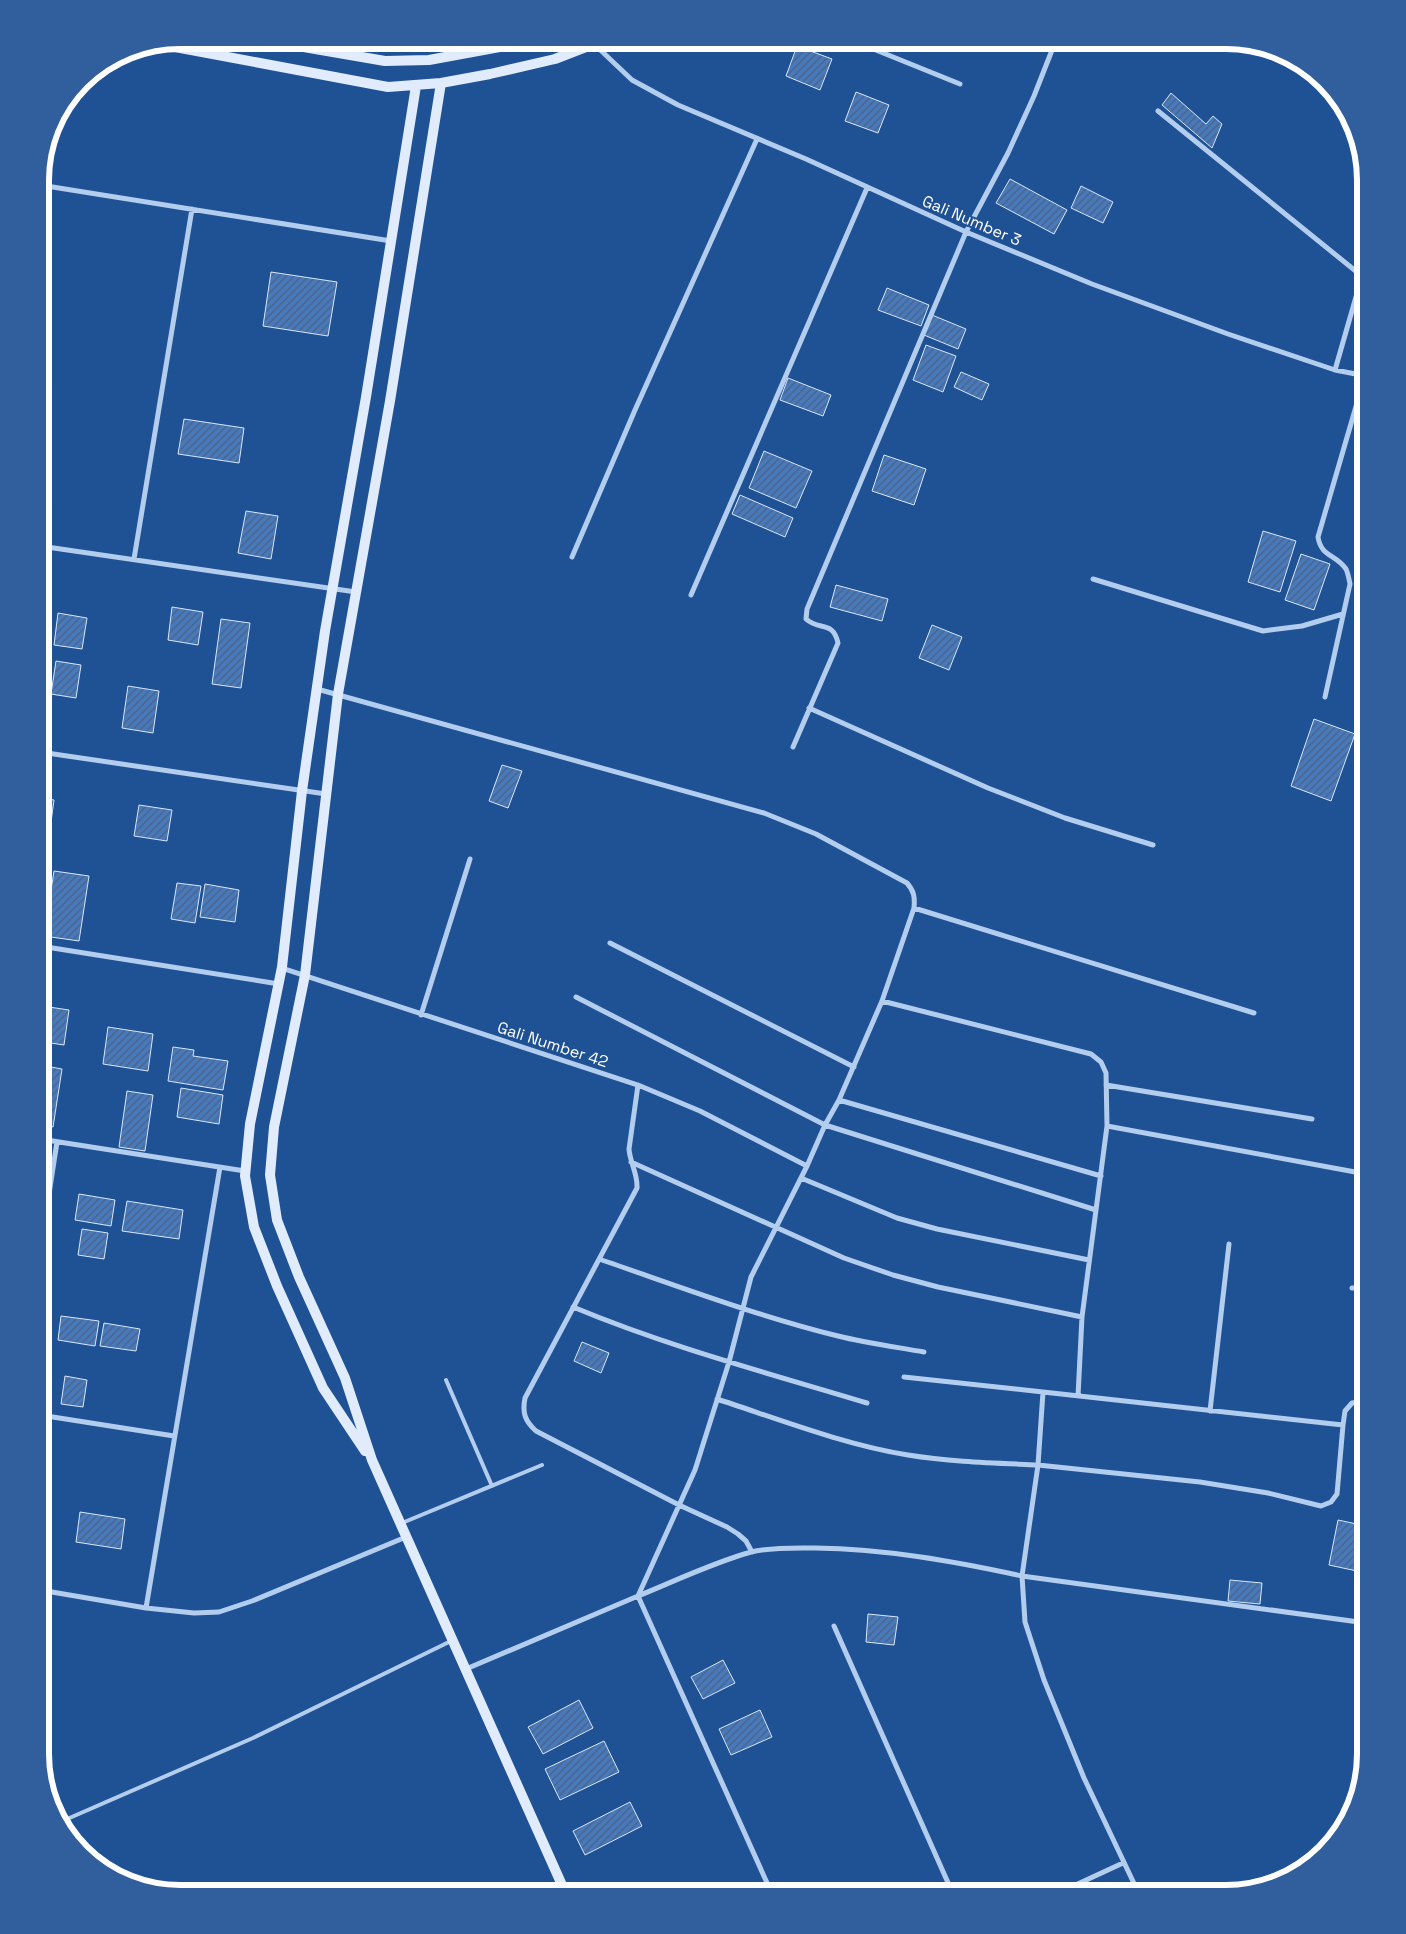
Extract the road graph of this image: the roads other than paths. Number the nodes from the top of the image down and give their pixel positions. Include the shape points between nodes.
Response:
1 (186, 49) edge
2 (315, 49) edge
3 (488, 49) edge
4 (579, 49) edge
5 (599, 49) edge
6 (873, 49) edge
7 (1052, 49) edge
8 (441, 83) junction
9 (960, 84) dead end
10 (416, 86) junction
11 (1158, 111) dead end
12 (757, 139) junction
13 (49, 186) edge
14 (867, 188) junction
15 (192, 209) junction
16 (966, 232) junction
17 (391, 241) junction
18 (1357, 272) edge
19 (1357, 297) edge
20 (1335, 370) junction
21 (1357, 375) edge
22 (1357, 403) edge
23 (49, 547) edge
24 (572, 557) dead end
25 (134, 559) junction
26 (1093, 579) dead end
27 (333, 588) junction
28 (357, 592) junction
29 (691, 595) dead end
30 (1343, 614) junction
31 (316, 688) junction
32 (338, 694) junction
33 (1325, 697) dead end
34 (809, 708) junction
35 (793, 746) dead end
36 (49, 753) edge
37 (302, 791) junction
38 (326, 794) junction
39 (1153, 846) dead end
40 (470, 859) dead end
41 (914, 908) junction
42 (610, 943) dead end
43 (49, 947) edge
44 (282, 967) junction
45 (305, 975) junction
46 (279, 984) junction
47 (576, 997) dead end
48 (882, 1001) junction
49 (1254, 1013) dead end
50 (421, 1015) junction
51 (854, 1067) junction
52 (638, 1085) junction
53 (1106, 1086) junction
54 (840, 1100) junction
55 (1312, 1119) dead end
56 (825, 1125) junction
57 (1107, 1126) junction
58 (49, 1141) edge
59 (57, 1142) junction
60 (631, 1162) junction
61 (807, 1166) junction
62 (220, 1167) junction
63 (245, 1171) junction
64 (1357, 1172) edge
65 (1101, 1176) junction
66 (801, 1178) junction
67 (49, 1194) edge
68 (1096, 1210) junction
69 (776, 1226) junction
70 (1229, 1244) dead end
71 (599, 1259) junction
72 (1089, 1260) junction
73 (1352, 1288) dead end
74 (1357, 1288) edge
75 (574, 1307) junction
76 (742, 1308) junction
77 (1082, 1317) junction
78 (924, 1352) dead end
79 (729, 1362) junction
80 (904, 1377) dead end
81 (446, 1380) dead end
82 (1043, 1392) junction
83 (1078, 1396) junction
84 (717, 1399) junction
85 (1357, 1402) edge
86 (867, 1403) dead end
87 (1210, 1411) junction
88 (49, 1416) edge
89 (1343, 1425) junction
90 (174, 1436) junction
91 (372, 1460) junction
92 (542, 1465) dead end
93 (1038, 1465) junction
94 (492, 1486) junction
95 (679, 1505) junction
96 (400, 1524) junction
97 (406, 1537) junction
98 (752, 1552) junction
99 (1022, 1576) junction
100 (49, 1592) edge
101 (638, 1596) junction
102 (146, 1608) junction
103 (1357, 1622) edge
104 (834, 1626) dead end
105 (453, 1640) junction
106 (466, 1669) junction
107 (65, 1819) edge
108 (1123, 1863) junction
109 (562, 1885) edge
110 (768, 1885) edge
111 (949, 1885) edge
112 (1075, 1885) edge
113 (1134, 1885) edge

1 - 10 street via 388,87
2 - 3 street via 385,61 428,60
4 - 8 street via 555,59
5 - 12 street, Gali Number 3 via 632,80 678,105
6 - 9 street
7 - 16 street via 1008,153
8 - 10 street
8 - 28 street
10 - 17 street
11 - 18 street
12 - 14 street, Gali Number 3
12 - 24 street
13 - 15 street
14 - 16 street, Gali Number 3
14 - 29 street
15 - 17 street
15 - 25 street
16 - 20 street, Gali Number 3 via 1092,284
16 - 34 street via 807,609 806,619 829,628 836,634 838,643
17 - 27 street
19 - 20 street
20 - 21 street, Gali Number 3
22 - 30 street via 1318,537 1324,552 1338,560 1346,570 1350,584
23 - 25 street
25 - 27 street
26 - 30 street via 1263,631 1302,626
27 - 28 street
27 - 31 street
28 - 32 street
30 - 33 street
31 - 32 street
31 - 37 street
32 - 38 street
32 - 41 street via 764,813 816,834 907,883 912,889
34 - 35 street
34 - 39 street via 988,788 1065,818
36 - 37 street
37 - 38 street
37 - 44 street
38 - 45 street
40 - 50 street
41 - 48 street
41 - 49 street
42 - 51 street
43 - 46 street
44 - 45 street, Gali Number 42
44 - 46 street
45 - 50 street, Gali Number 42
45 - 91 street via 274,1128 270,1175 277,1220 346,1378
46 - 63 street via 250,1124
47 - 56 street
48 - 51 street
48 - 53 street via 1091,1054 1101,1062
50 - 52 street, Gali Number 42
51 - 54 street
52 - 60 street
52 - 61 street, Gali Number 42 via 700,1111
53 - 55 street
53 - 57 street
54 - 56 street
54 - 65 street
56 - 61 street
56 - 68 street
57 - 64 street
57 - 65 street
58 - 59 street
59 - 62 street
59 - 67 street
60 - 69 street
60 - 71 street via 638,1179 637,1188
61 - 66 street
62 - 63 street
62 - 90 street
63 - 91 street via 254,1227 277,1286 323,1388
65 - 68 street
66 - 69 street
66 - 72 street via 897,1218
68 - 72 street
69 - 76 street via 751,1277
69 - 77 street via 844,1258 892,1275
70 - 87 street
71 - 75 street
71 - 76 street
72 - 77 street
73 - 74 street
75 - 79 street via 649,1337
75 - 95 street via 525,1398 522,1409 526,1422 536,1431
76 - 78 street via 840,1337
76 - 79 street
77 - 83 street
79 - 84 street
79 - 86 street
80 - 82 street
81 - 94 lane
82 - 83 street
82 - 93 street
83 - 87 street
84 - 93 street via 854,1442 908,1455
84 - 95 street via 695,1470
85 - 89 street via 1352,1402 1345,1411
87 - 89 street
88 - 90 street
89 - 93 street via 1337,1494 1331,1502 1321,1506 1268,1493 1209,1484
90 - 102 street
91 - 96 street
92 - 94 lane
93 - 99 street
94 - 96 lane
95 - 98 street via 738,1534
95 - 101 street
96 - 97 street
97 - 102 street via 219,1612
97 - 105 street
98 - 99 street via 791,1548 898,1553
98 - 101 street
99 - 103 street
99 - 108 street via 1025,1622 1044,1680
100 - 102 street
101 - 106 street
101 - 110 street
104 - 111 street
105 - 106 street
105 - 107 lane via 253,1738
106 - 109 street
108 - 112 street
108 - 113 street

